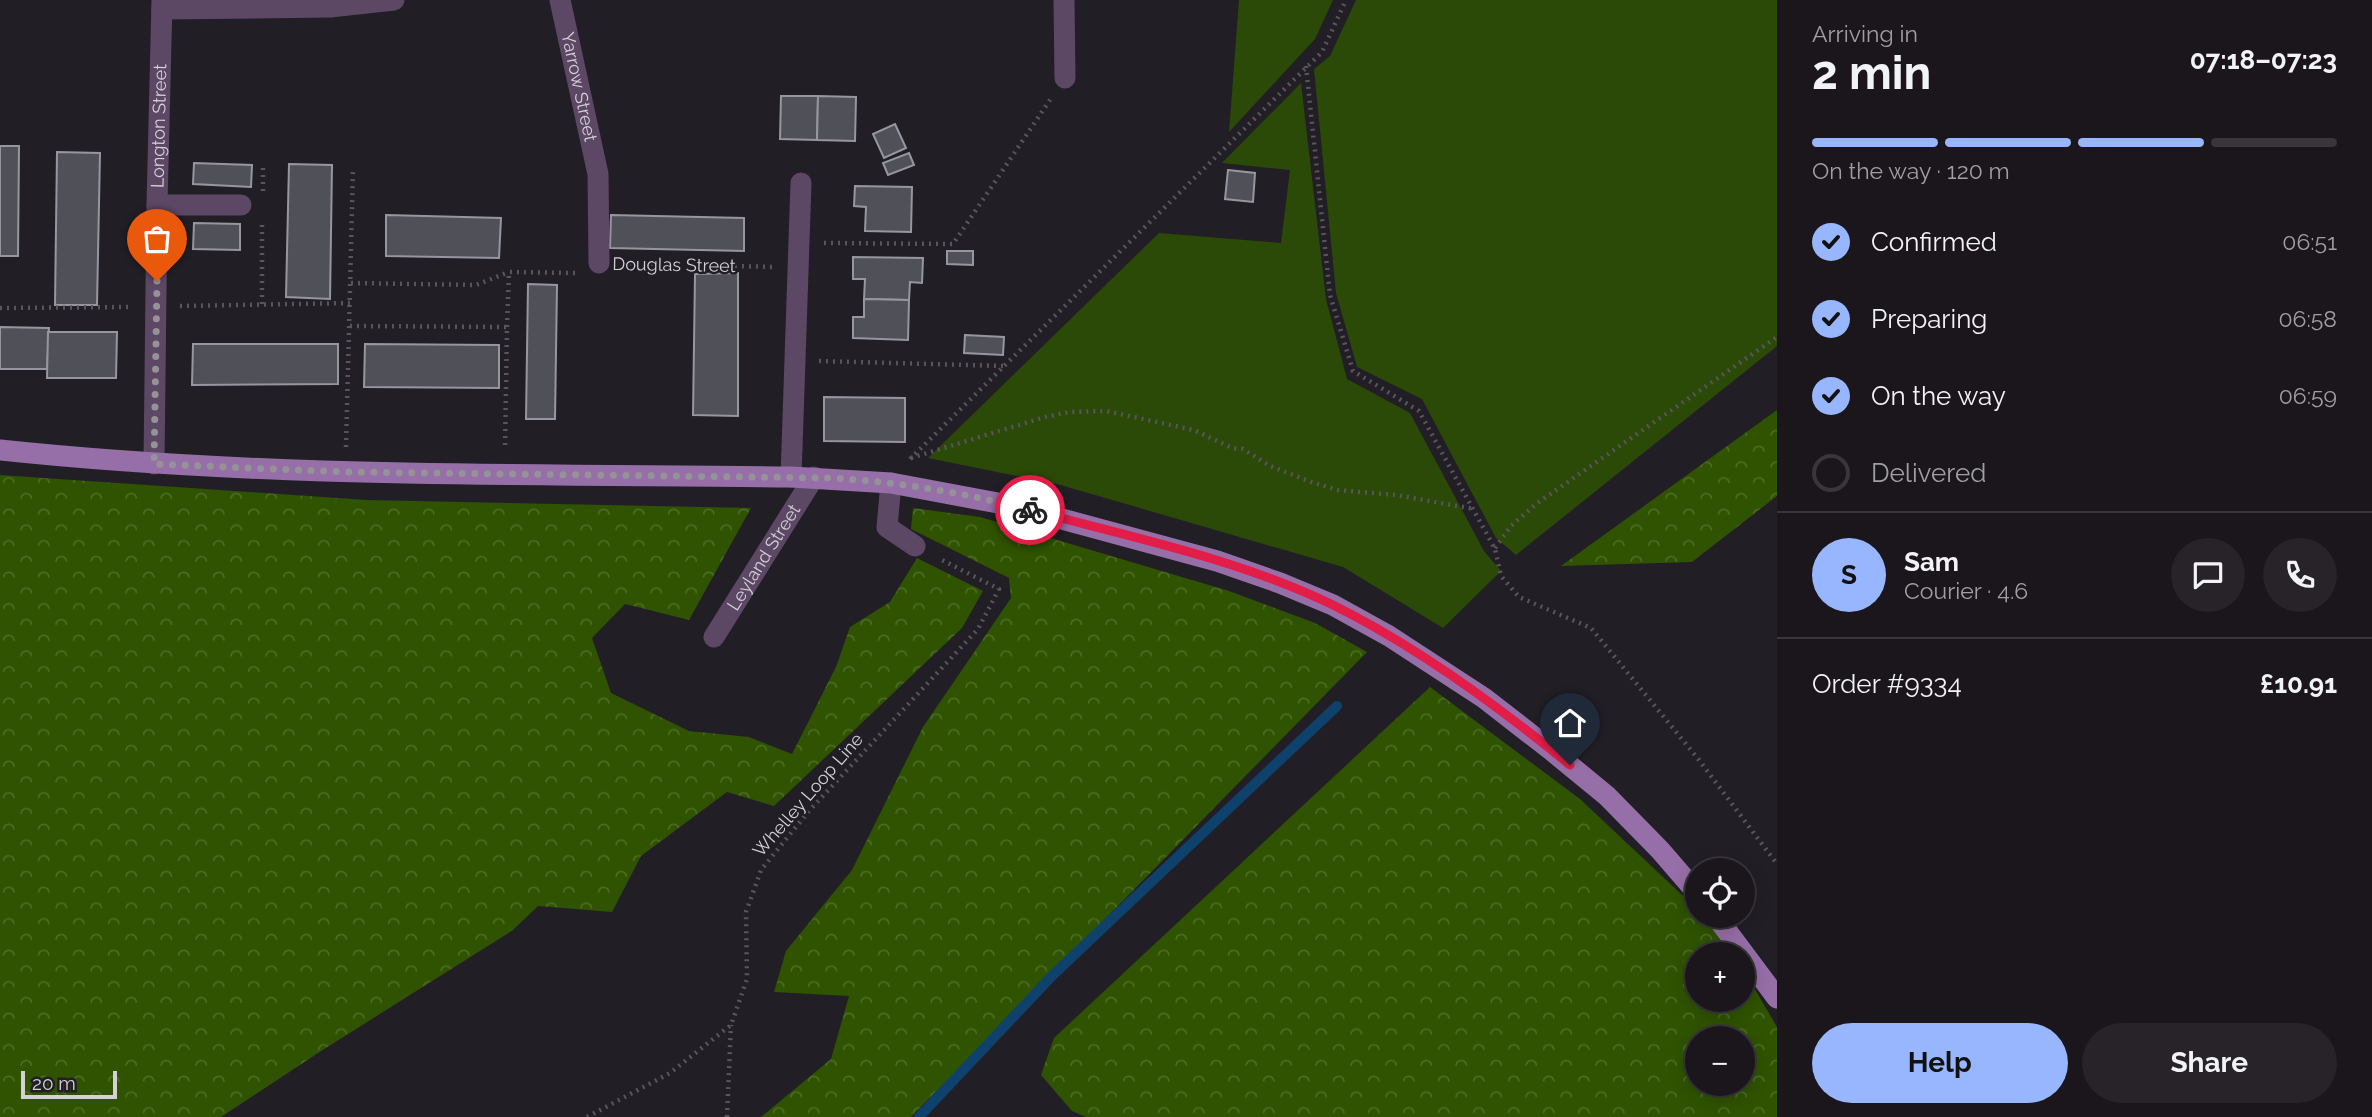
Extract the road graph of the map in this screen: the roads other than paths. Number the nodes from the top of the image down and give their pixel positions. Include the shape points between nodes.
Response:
1 (394, 0) edge
2 (560, 0) edge
3 (1064, 0) edge
4 (162, 4) edge
5 (1065, 78) road end
6 (598, 174) joint
7 (801, 183) dead end
8 (157, 205) junction
9 (241, 205) dead end
10 (599, 263) road end
11 (0, 450) edge
12 (154, 464) junction
13 (791, 477) junction
14 (814, 477) junction
15 (891, 483) junction
16 (915, 546) road end
17 (714, 637) dead end
18 (1685, 879) edge
19 (1725, 928) edge
20 (1777, 998) edge

1 - 4 street via 330,7
2 - 6 street, Yarrow Street
3 - 5 street
4 - 8 street, Longton Street
6 - 10 street, Douglas Street
7 - 13 street
8 - 9 street
8 - 12 street, Longton Street
11 - 12 main road
12 - 13 main road via 346,472
13 - 14 main road
14 - 15 main road
14 - 17 street, Leyland Street
15 - 16 street via 887,527
15 - 18 main road via 1014,506 1145,540 1217,561 1333,605 1484,698 1551,750 1607,796
19 - 20 main road

